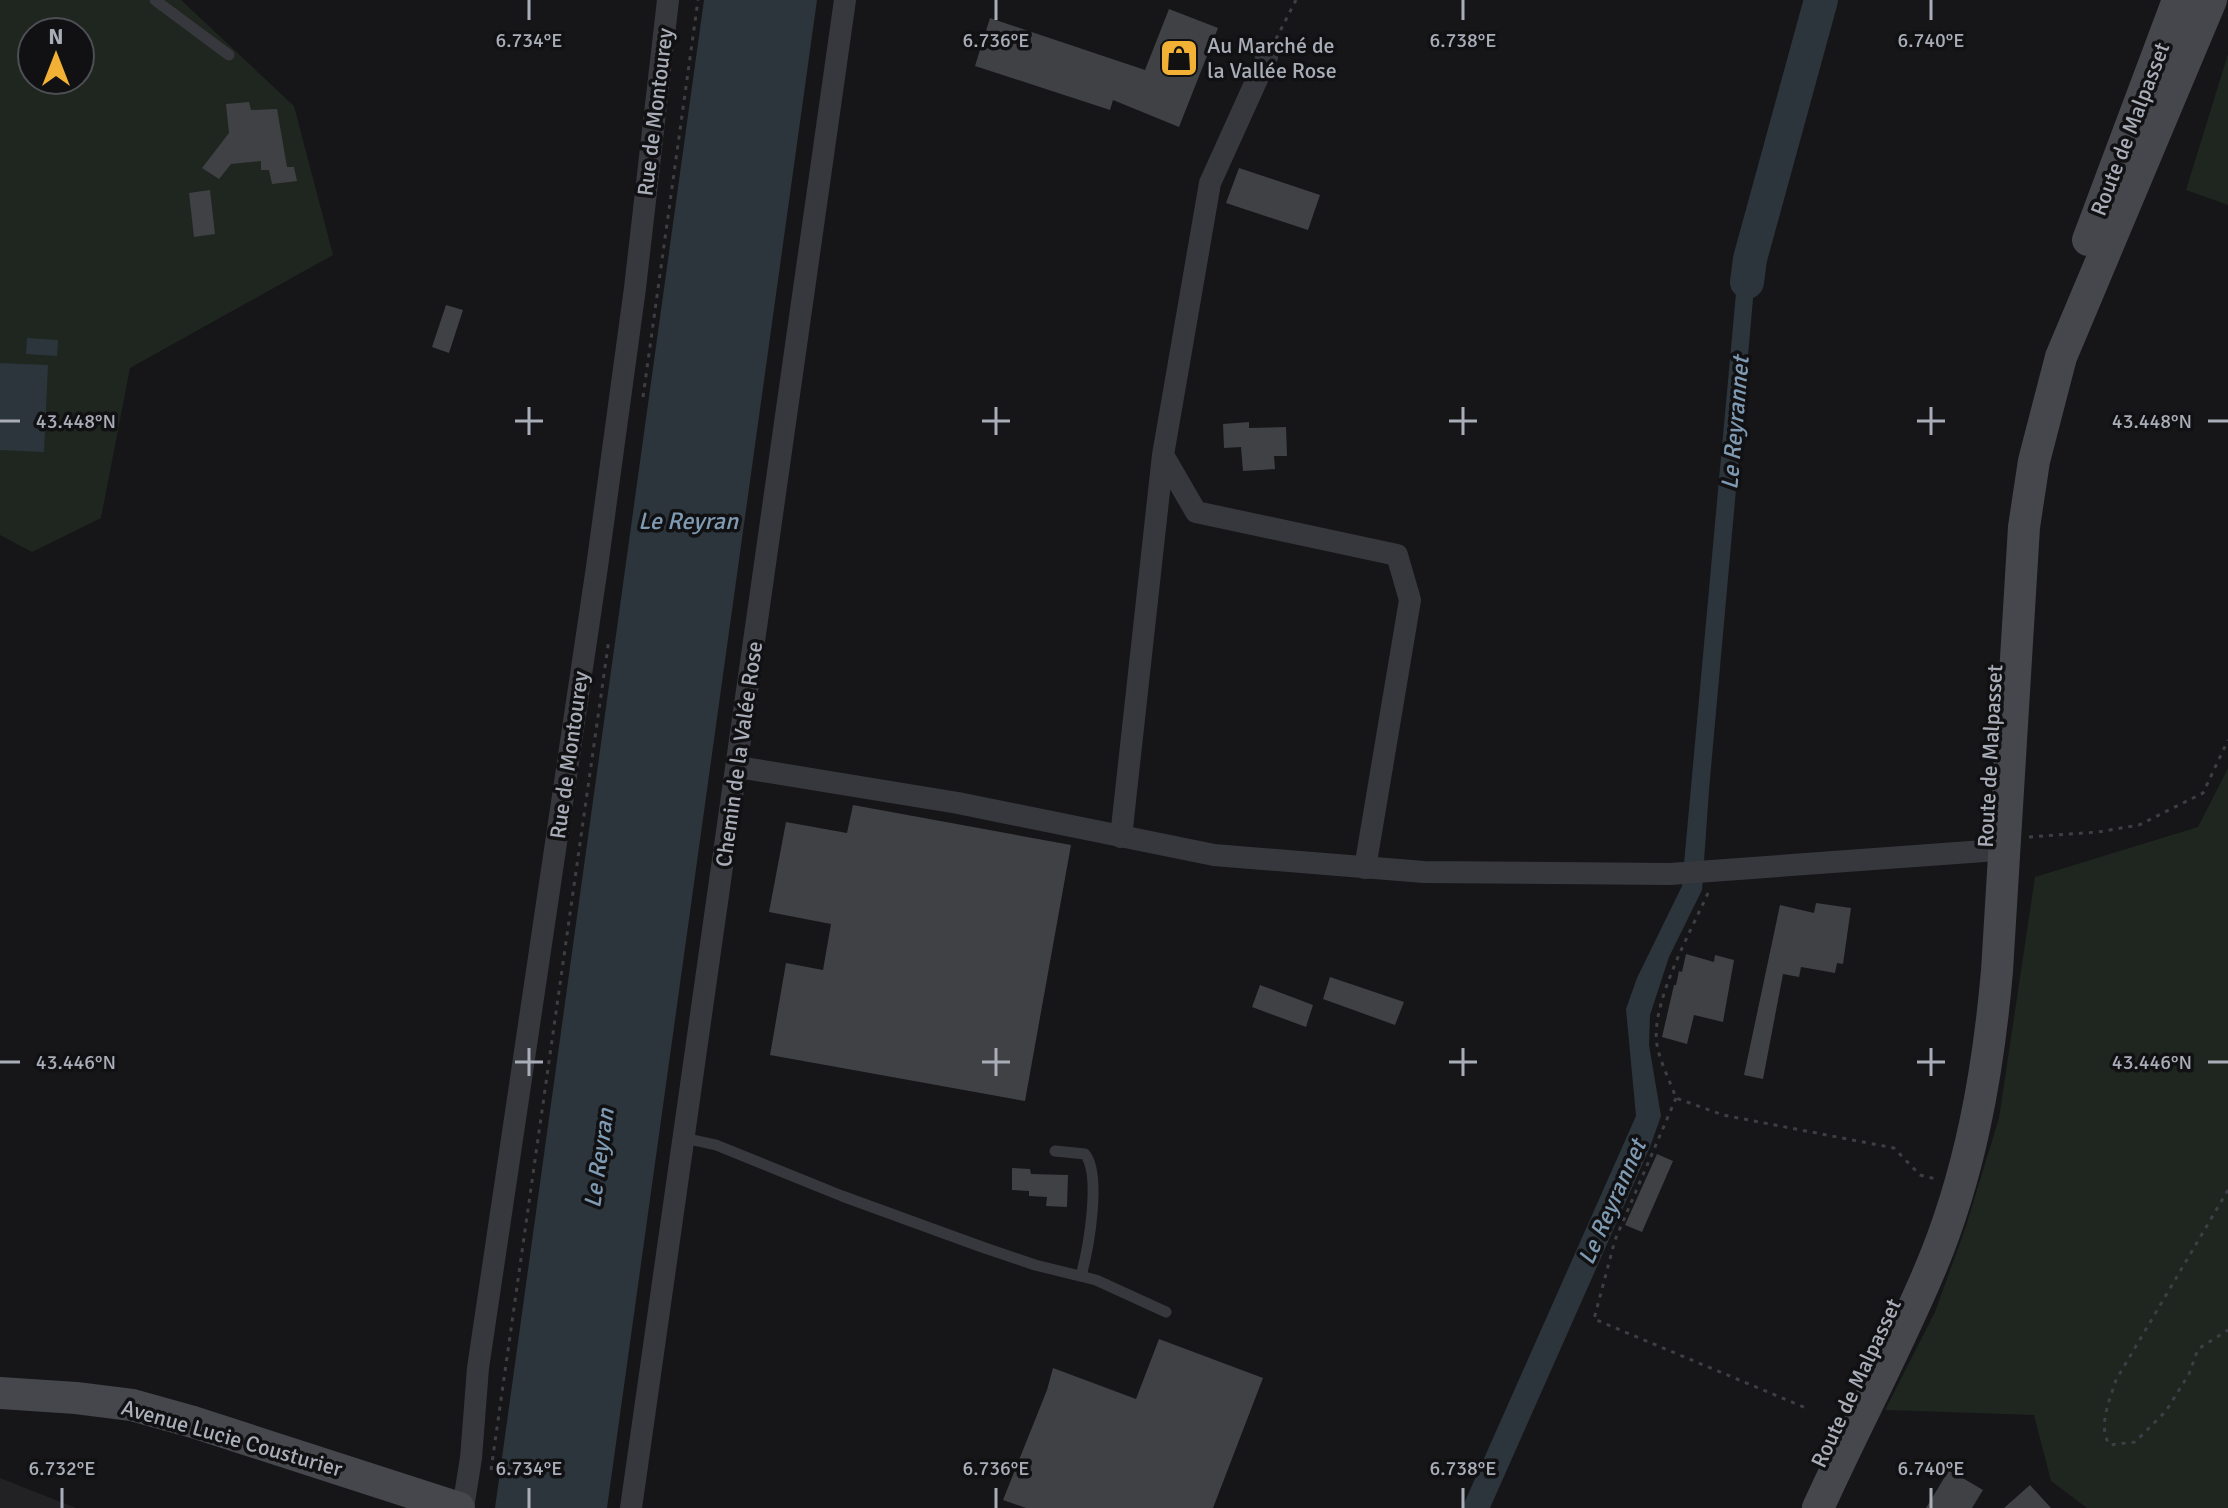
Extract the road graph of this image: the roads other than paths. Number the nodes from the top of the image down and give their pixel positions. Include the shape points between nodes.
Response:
1 (155, 0) edge
2 (668, 0) edge
3 (845, 0) edge
4 (2178, 0) edge
5 (2211, 0) edge
6 (229, 55) dead end
7 (1267, 57) road end
8 (1163, 455) junction
9 (738, 767) junction
10 (1121, 837) junction
11 (1998, 847) junction
12 (1365, 868) junction
13 (684, 1138) junction
14 (1055, 1151) dead end
15 (1081, 1276) junction
16 (1166, 1312) dead end
17 (0, 1393) edge
18 (1845, 1428) junction
19 (458, 1507) edge
20 (631, 1508) edge
21 (1799, 1508) edge
22 (1818, 1508) edge

1 - 6 lane
2 - 19 street, Rue de Montourey via 633,303 478,1368 471,1458
3 - 9 street, Chemin de la Valée Rose
4 - 11 main road, Route de Malpasset via 2043,355 2014,460 2005,528
5 - 11 main road, Route de Malpasset via 2061,357 2040,434 2024,527
7 - 8 street via 1210,183
8 - 10 street
8 - 12 street via 1196,512 1397,555 1410,600
9 - 10 street via 958,803
9 - 13 street, Chemin de la Valée Rose
10 - 12 street via 1214,855
11 - 12 street via 1670,874
11 - 18 main road, Route de Malpasset via 1962,1095 1913,1261
11 - 18 main road, Route de Malpasset via 1991,1039 1976,1125 1930,1271
13 - 15 lane via 716,1145 982,1247
13 - 20 street, Chemin de la Valée Rose
14 - 15 lane via 1085,1154 1092,1166
15 - 16 lane
17 - 19 main road, Avenue Lucie Cousturier via 132,1405
18 - 21 main road, Route de Malpasset
18 - 22 main road, Route de Malpasset

